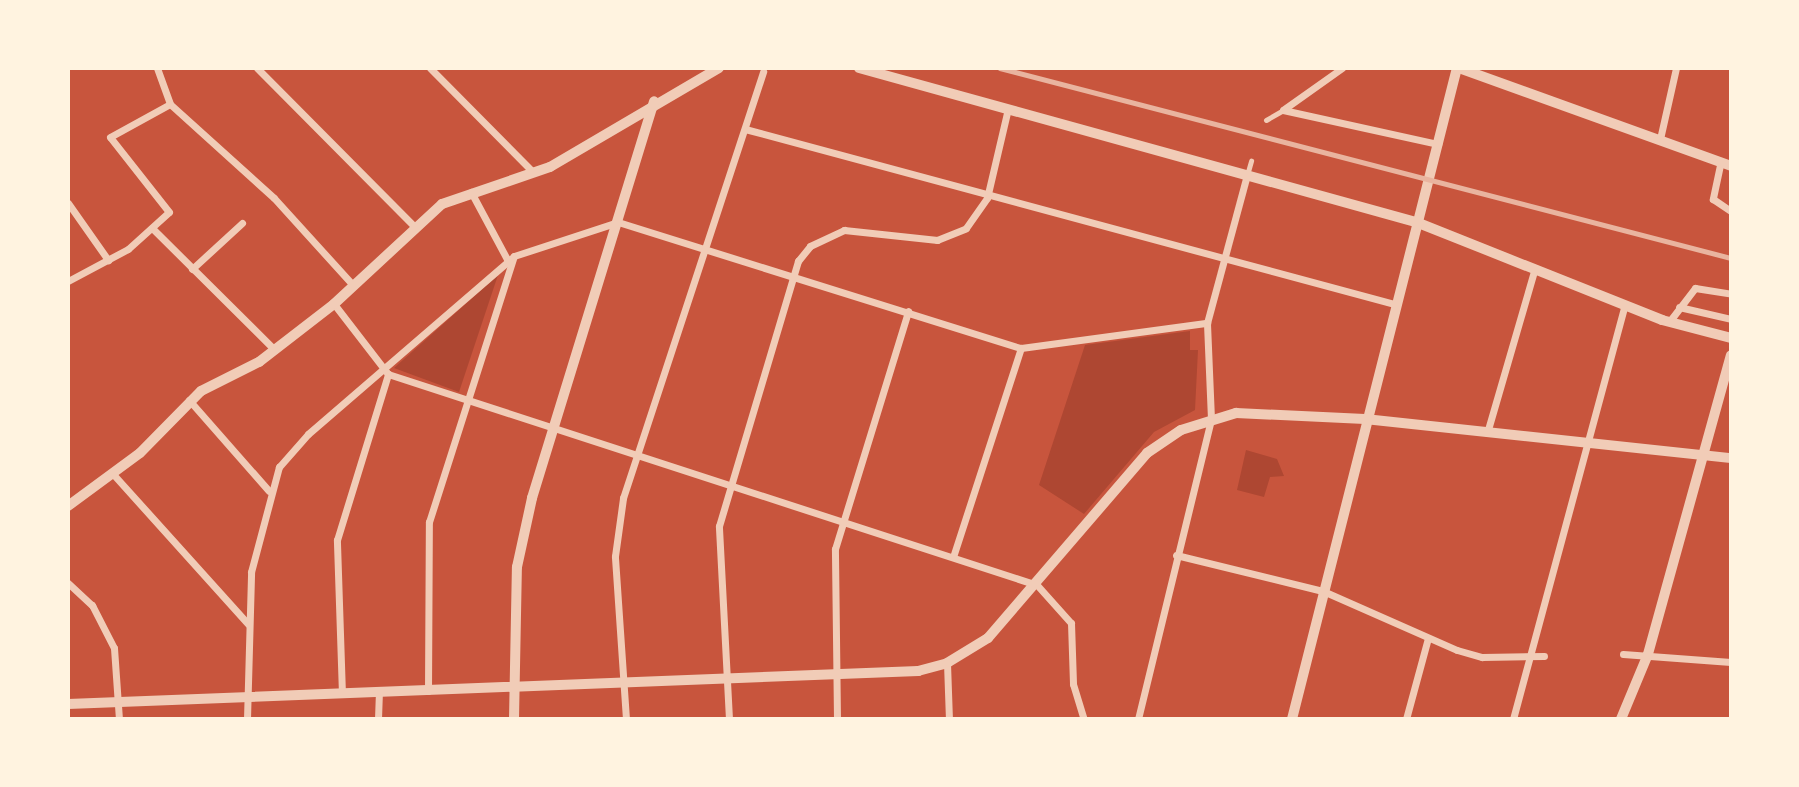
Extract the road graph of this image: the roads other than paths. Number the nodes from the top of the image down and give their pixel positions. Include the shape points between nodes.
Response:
1 (156, 68) edge
2 (257, 68) edge
3 (430, 68) edge
4 (719, 68) edge
5 (859, 68) edge
6 (1342, 68) edge
7 (1458, 68) edge
8 (1676, 68) edge
9 (763, 71) dead end
10 (654, 102) junction
11 (170, 104) junction
12 (1283, 110) junction
13 (1007, 113) junction
14 (1266, 120) dead end
15 (745, 129) junction
16 (1660, 139) junction
17 (1438, 144) junction
18 (1251, 161) dead end
19 (1725, 165) edge
20 (533, 172) junction
21 (1247, 175) junction
22 (471, 192) junction
23 (987, 198) junction
24 (68, 203) edge
25 (1731, 211) edge
26 (618, 222) junction
27 (1416, 222) junction
28 (242, 223) dead end
29 (414, 226) junction
30 (152, 228) junction
31 (709, 246) junction
32 (511, 258) junction
33 (108, 260) junction
34 (1224, 262) junction
35 (1535, 268) junction
36 (192, 269) junction
37 (794, 274) junction
38 (68, 281) edge
39 (354, 285) junction
40 (1731, 294) edge
41 (334, 304) junction
42 (1394, 304) junction
43 (1625, 305) junction
44 (1679, 307) junction
45 (908, 311) junction
46 (1731, 319) edge
47 (1669, 322) junction
48 (1207, 323) junction
49 (1731, 338) edge
50 (1021, 348) junction
51 (275, 350) junction
52 (1731, 355) edge
53 (386, 371) junction
54 (189, 400) junction
55 (464, 401) junction
56 (1211, 419) junction
57 (1365, 419) junction
58 (553, 429) junction
59 (1487, 433) junction
60 (1588, 444) junction
61 (1702, 454) junction
62 (636, 458) junction
63 (1731, 458) edge
64 (113, 474) junction
65 (727, 489) junction
66 (269, 491) junction
67 (68, 506) edge
68 (840, 521) junction
69 (1176, 555) junction
70 (953, 557) junction
71 (68, 583) edge
72 (1037, 585) junction
73 (1323, 591) junction
74 (248, 624) junction
75 (1428, 638) junction
76 (1530, 653) junction
77 (1623, 653) dead end
78 (1648, 654) junction
79 (1544, 656) dead end
80 (1731, 662) edge
81 (947, 663) junction
82 (836, 675) junction
83 (728, 680) junction
84 (625, 684) junction
85 (514, 687) junction
86 (428, 691) junction
87 (342, 694) junction
88 (379, 694) junction
89 (247, 699) junction
90 (120, 702) junction
91 (68, 705) edge
92 (119, 719) edge
93 (247, 719) edge
94 (378, 719) edge
95 (514, 719) edge
96 (626, 719) edge
97 (729, 719) edge
98 (837, 719) edge
99 (949, 719) edge
100 (1084, 719) edge
101 (1138, 719) edge
102 (1292, 719) edge
103 (1405, 719) edge
104 (1513, 719) edge
105 (1621, 719) edge

1 - 11 street
2 - 29 street
3 - 20 street
4 - 10 street
5 - 13 street
6 - 12 street
7 - 16 street
7 - 17 street
8 - 16 street
9 - 15 street
10 - 20 street via 568,158
10 - 26 street
11 - 30 street via 110,137 169,212
11 - 39 street via 274,198
12 - 14 street
12 - 17 street
13 - 21 street
13 - 23 street
15 - 23 street
15 - 31 street
16 - 19 street
17 - 27 street
18 - 21 street
19 - 25 street via 1713,200
20 - 22 street
21 - 27 street
21 - 34 street
22 - 29 street
22 - 32 street
23 - 34 street
23 - 37 street via 966,228 937,240 864,230 825,238 803,253
24 - 33 street
26 - 31 street
26 - 32 street
26 - 58 street
27 - 35 street
27 - 42 street
28 - 36 street
29 - 39 street
30 - 33 street
30 - 36 street
31 - 37 street
31 - 62 street
32 - 53 street
32 - 55 street
33 - 38 street
34 - 42 street
34 - 48 street
35 - 43 street
35 - 59 street
36 - 51 street
37 - 45 street
37 - 65 street
39 - 41 street
40 - 44 street via 1695,288
41 - 51 street
41 - 53 street
42 - 57 street
43 - 47 street
43 - 60 street
44 - 46 street
44 - 47 street
45 - 50 street
45 - 68 street
47 - 49 street
48 - 50 street
48 - 56 street
50 - 70 street
51 - 54 street
52 - 61 street
53 - 55 street
53 - 66 street via 292,450
53 - 87 street via 337,540
54 - 64 street
54 - 66 street
55 - 58 street
55 - 86 street via 429,522
56 - 57 street via 1258,411
56 - 69 street
56 - 72 street via 1147,453
57 - 59 street
57 - 73 street
58 - 62 street
58 - 85 street via 517,567
59 - 60 street
60 - 61 street
60 - 76 street
61 - 63 street
61 - 78 street
62 - 65 street
62 - 84 street via 615,556
64 - 67 street
64 - 74 street
65 - 68 street
65 - 83 street via 718,558
66 - 74 street via 254,549
68 - 70 street
68 - 82 street
69 - 73 street
69 - 101 street
70 - 72 street
71 - 90 street via 106,628
72 - 81 street via 988,638
72 - 100 street via 1071,622 1073,684
73 - 75 street
73 - 102 street
74 - 89 street
75 - 76 street via 1482,657
75 - 103 street
76 - 79 street
76 - 104 street
77 - 78 street
78 - 80 street
78 - 105 street
81 - 82 street
81 - 99 street
82 - 83 street
82 - 98 street
83 - 84 street
83 - 97 street
84 - 85 street
84 - 96 street
85 - 86 street
85 - 95 street
86 - 88 street
87 - 88 street
87 - 89 street
88 - 94 street
89 - 90 street
89 - 93 street
90 - 91 street
90 - 92 street

